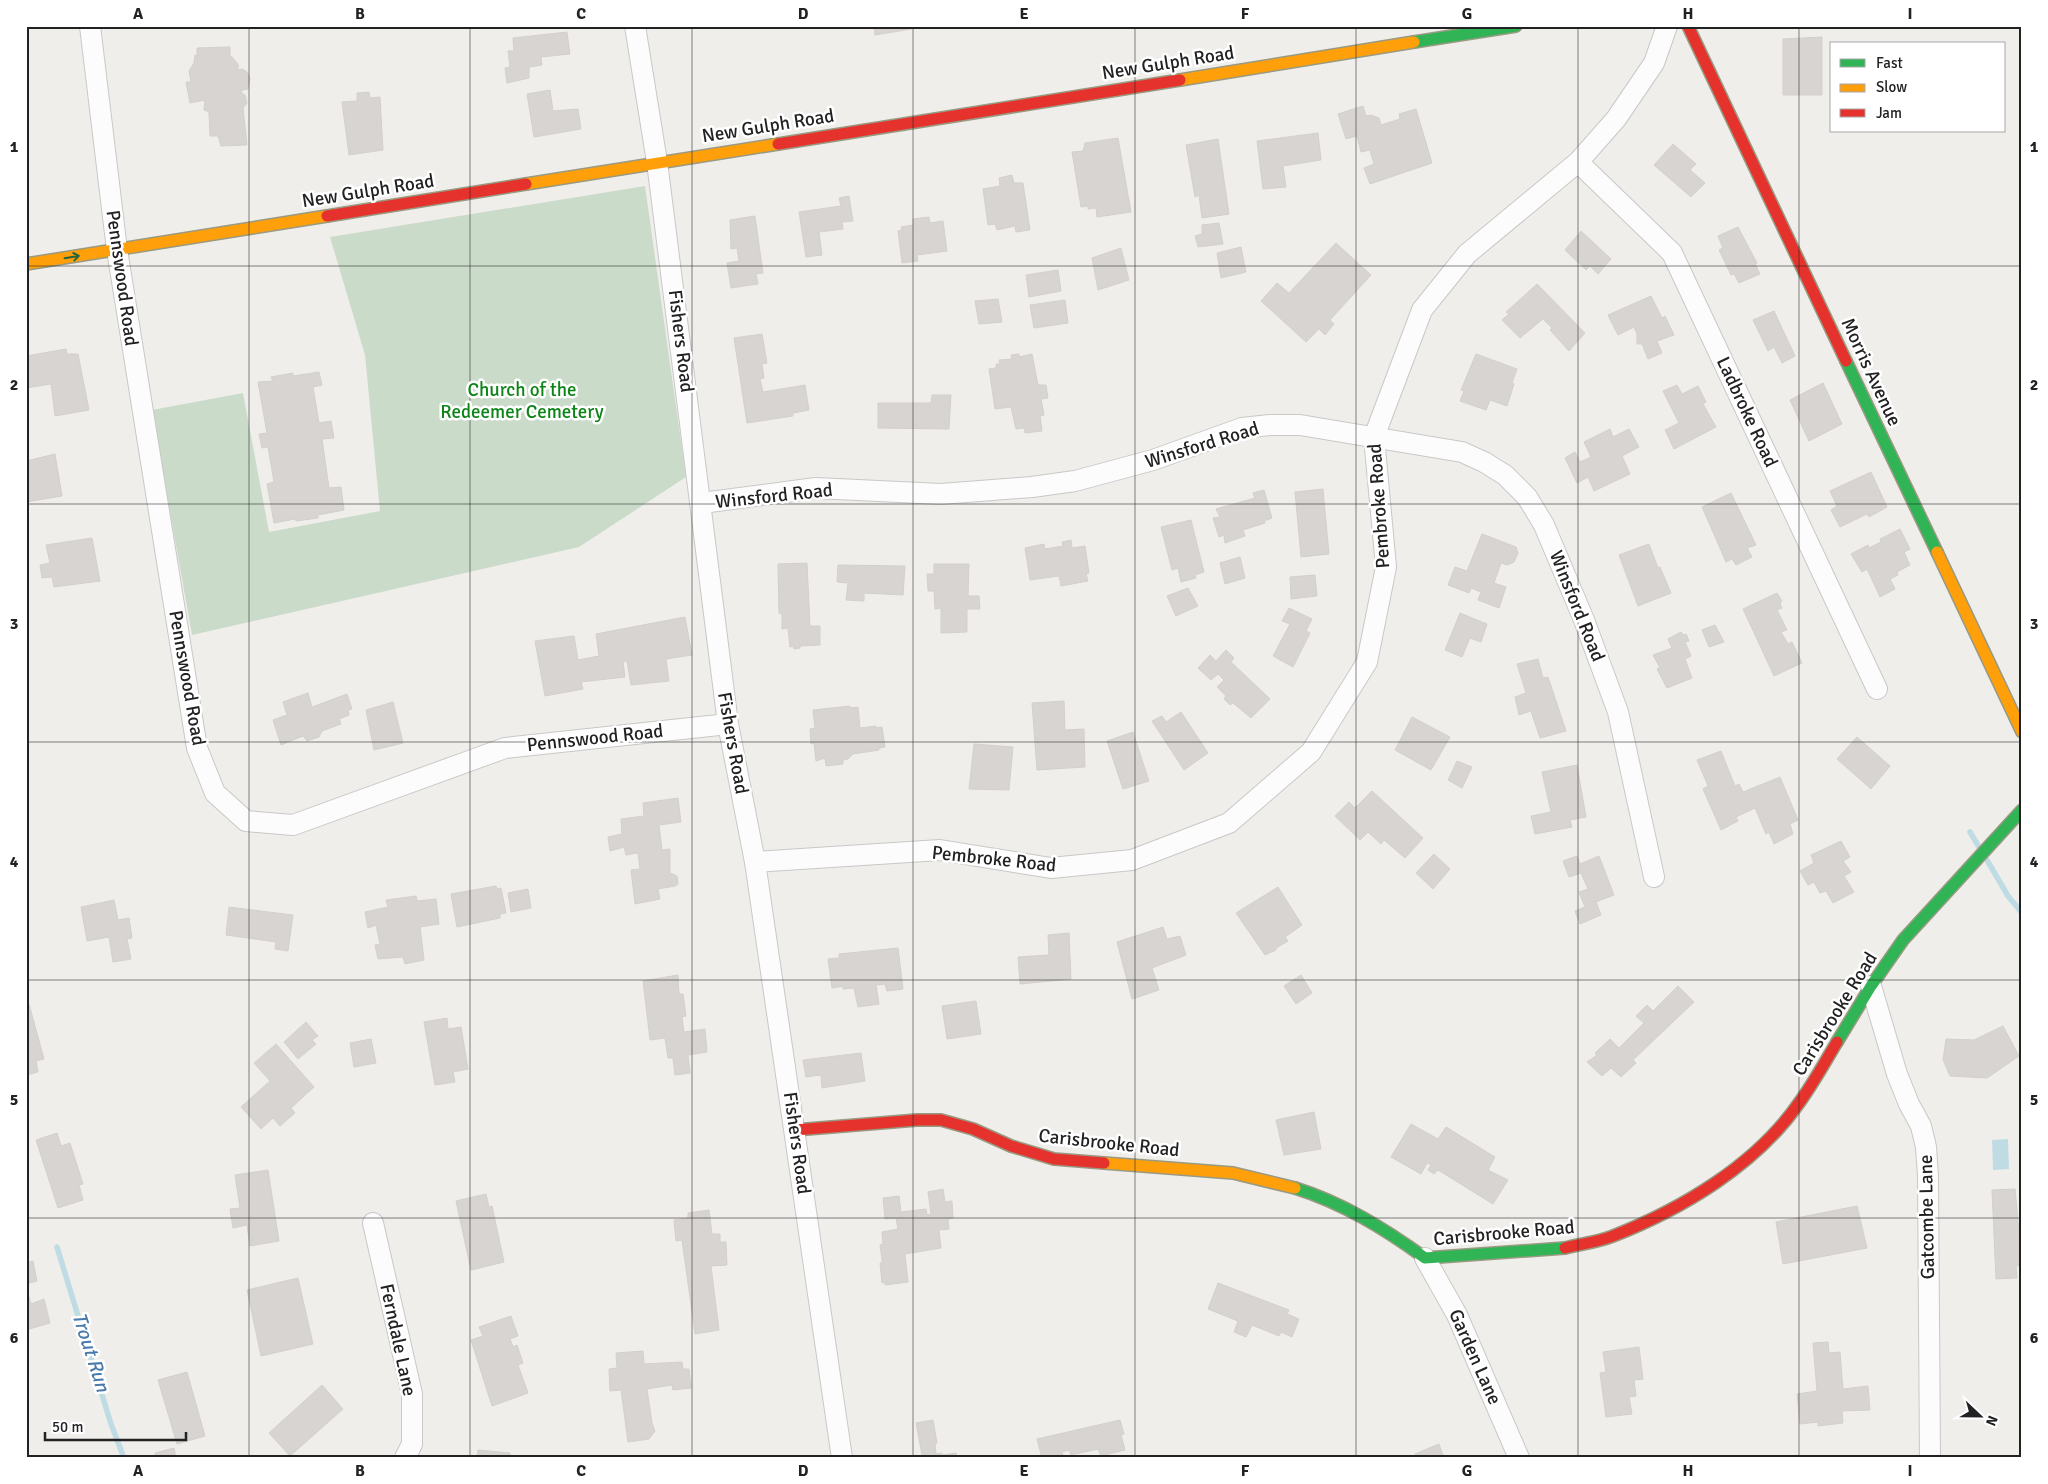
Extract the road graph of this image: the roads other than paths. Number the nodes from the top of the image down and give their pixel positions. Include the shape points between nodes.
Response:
1 (90, 26) edge
2 (636, 26) edge
3 (1516, 26) edge
4 (1667, 26) edge
5 (1688, 26) edge
6 (657, 162) junction
7 (1578, 162) junction
8 (117, 250) junction
9 (26, 264) edge
10 (1374, 437) junction
11 (702, 503) junction
12 (1877, 690) dead end
13 (728, 724) junction
14 (2022, 732) edge
15 (2022, 810) edge
16 (755, 862) junction
17 (1654, 877) dead end
18 (1871, 986) junction
19 (795, 1130) junction
20 (373, 1223) dead end
21 (1425, 1258) junction
22 (405, 1458) edge
23 (842, 1458) edge
24 (1519, 1458) edge
25 (1930, 1458) edge

1 - 8 street, Pennswood Road
2 - 6 street, Fishers Road
3 - 6 street, New Gulph Road
4 - 7 street, Pembroke Road via 1654,63 1616,119
5 - 14 street, Morris Avenue
6 - 8 street, New Gulph Road
6 - 11 street, Fishers Road
7 - 10 street, Pembroke Road via 1467,254 1422,310
7 - 12 street, Ladbroke Road via 1672,253
9 -> 8 street, New Gulph Road
8 - 13 street, Pennswood Road via 197,748 215,793 246,822 293,825 505,748
10 - 11 street, Winsford Road via 1270,424 1242,428 1153,460 1085,478 1032,487 941,494 816,488
10 - 16 street, Pembroke Road via 1386,567 1367,662 1311,752 1229,823 1132,860 1051,868 940,850
10 - 17 street, Winsford Road via 1462,452 1505,475 1527,497 1544,525 1618,712
11 - 13 street, Fishers Road
13 - 16 street, Fishers Road
15 - 18 street, Carisbrooke Road via 1903,940
16 - 19 street, Fishers Road
18 - 21 street, Carisbrooke Road via 1799,1104 1742,1163 1698,1193 1611,1237 1561,1248
18 - 25 street, Gatcombe Lane via 1897,1074 1921,1126 1926,1147
19 - 21 street, Carisbrooke Road via 941,1120 1054,1159 1233,1173 1296,1188 1352,1211
19 - 23 street, Fishers Road
20 - 22 street, Ferndale Lane via 412,1394 412,1444
21 - 24 street, Garden Lane via 1458,1315

